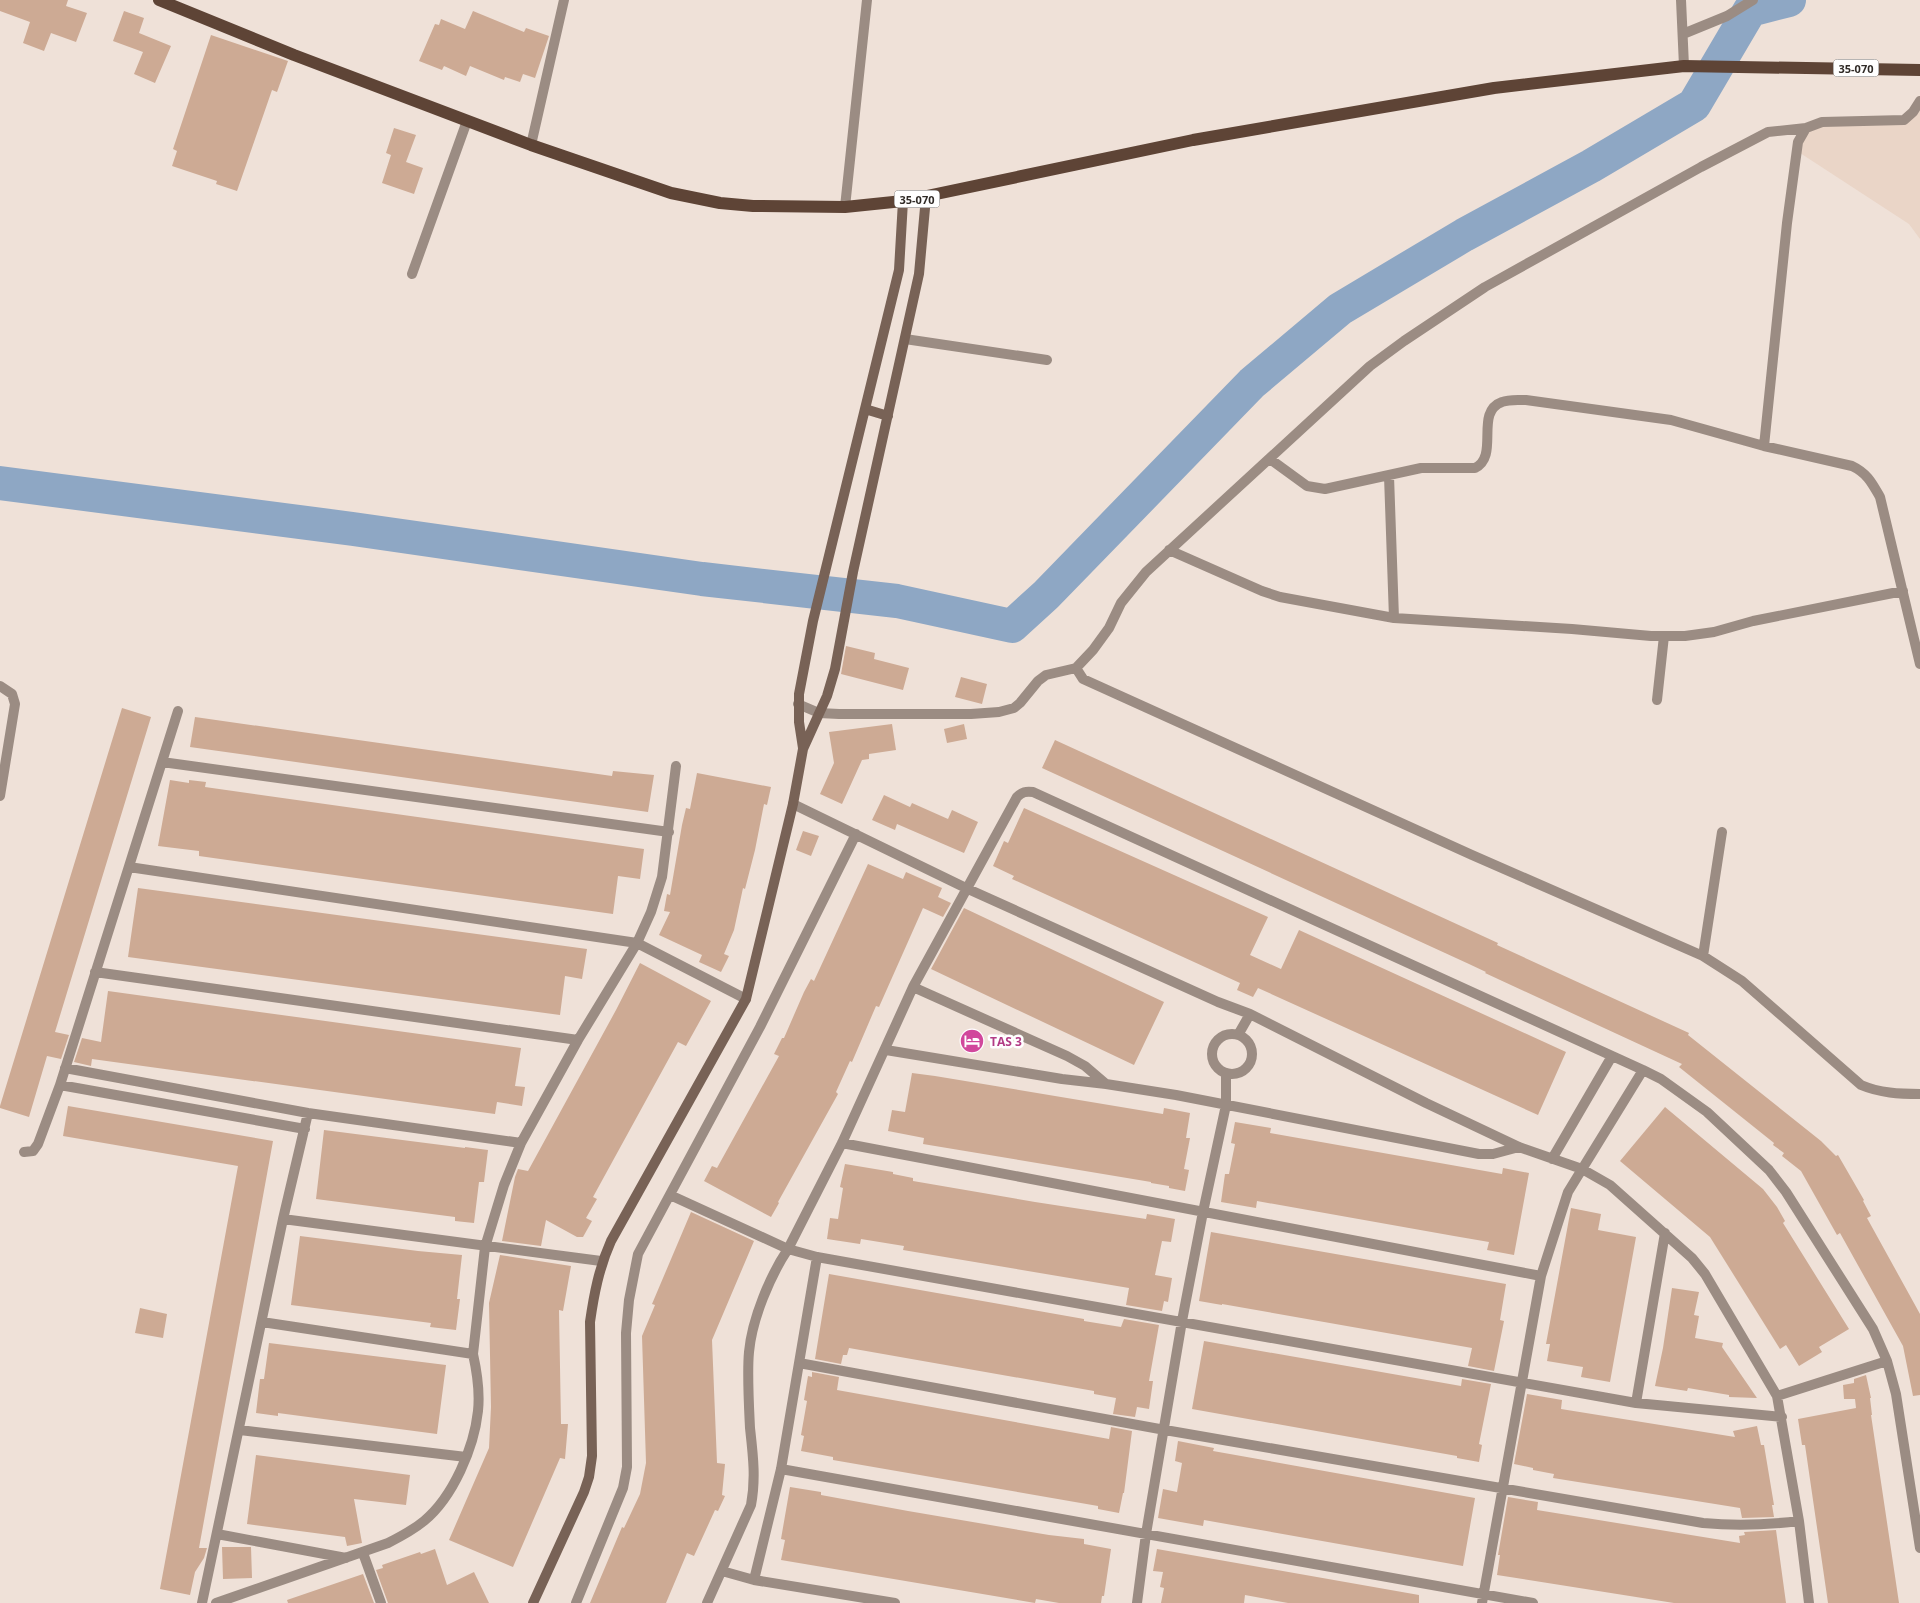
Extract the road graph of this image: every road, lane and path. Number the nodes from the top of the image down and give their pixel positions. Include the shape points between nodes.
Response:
1 (564, 0) edge
2 (867, 0) edge
3 (1682, 0) edge
4 (1753, 0) edge
5 (165, 1) edge
6 (1683, 34) junction
7 (1684, 66) junction
8 (1920, 70) edge
9 (1920, 101) edge
10 (467, 121) junction
11 (1806, 128) junction
12 (531, 145) junction
13 (926, 197) junction
14 (903, 201) junction
15 (845, 207) junction
16 (412, 274) dead end
17 (905, 339) junction
18 (1047, 360) dead end
19 (866, 409) junction
20 (888, 416) junction
21 (1764, 446) junction
22 (1270, 459) junction
23 (1389, 476) junction
24 (1169, 550) junction
25 (1903, 591) junction
26 (1394, 618) junction
27 (1664, 636) junction
28 (1920, 664) edge
29 (1072, 668) junction
30 (0, 686) edge
31 (1657, 700) dead end
32 (798, 704) junction
33 (178, 711) dead end
34 (819, 713) junction
35 (803, 749) junction
36 (162, 762) junction
37 (676, 766) dead end
38 (0, 796) edge
39 (793, 804) junction
40 (669, 832) junction
41 (1722, 832) dead end
42 (856, 834) junction
43 (128, 867) junction
44 (968, 889) junction
45 (637, 943) junction
46 (1703, 956) junction
47 (95, 972) junction
48 (913, 987) junction
49 (746, 998) junction
50 (1250, 1014) junction
51 (1238, 1035) junction
52 (578, 1040) junction
53 (886, 1050) junction
54 (1612, 1056) junction
55 (65, 1068) junction
56 (1643, 1070) junction
57 (1226, 1073) junction
58 (1106, 1084) junction
59 (60, 1085) junction
60 (186, 1090) junction
61 (1920, 1094) edge
62 (1226, 1105) junction
63 (184, 1107) junction
64 (308, 1113) junction
65 (305, 1129) junction
66 (521, 1143) junction
67 (842, 1143) junction
68 (1519, 1147) junction
69 (24, 1152) dead end
70 (1552, 1159) junction
71 (1582, 1169) junction
72 (670, 1194) junction
73 (1203, 1212) junction
74 (283, 1219) junction
75 (1665, 1233) junction
76 (485, 1247) junction
77 (788, 1249) junction
78 (817, 1257) junction
79 (601, 1262) junction
80 (1541, 1276) junction
81 (1182, 1321) junction
82 (262, 1322) junction
83 (473, 1354) junction
84 (1887, 1361) junction
85 (799, 1363) junction
86 (1521, 1381) junction
87 (1777, 1396) junction
88 (1636, 1402) junction
89 (1782, 1417) junction
90 (240, 1430) junction
91 (1165, 1430) junction
92 (466, 1457) junction
93 (781, 1469) junction
94 (1502, 1489) junction
95 (1799, 1521) junction
96 (217, 1534) junction
97 (1146, 1534) junction
98 (1920, 1548) edge
99 (363, 1553) junction
100 (347, 1558) junction
101 (722, 1571) junction
102 (754, 1580) junction
103 (1482, 1599) edge
104 (202, 1603) edge
105 (216, 1603) edge
106 (381, 1603) edge
107 (533, 1603) edge
108 (576, 1603) edge
109 (707, 1603) edge
110 (895, 1603) edge
111 (1136, 1603) edge
112 (1533, 1603) edge
113 (1809, 1603) edge

1 - 12 street
2 - 15 street
3 - 6 street
4 - 6 street via 1727,16
5 - 10 main road, 35-070 via 294,55
6 - 7 street
7 - 8 main road, 35-070
7 - 13 main road, 35-070 via 1494,88 1203,138
9 - 11 street via 1904,120 1822,122
10 - 12 main road, 35-070
10 - 16 street
11 - 21 street via 1798,142 1793,175
11 - 22 street via 1777,130 1761,136 1486,288 1370,366
12 - 15 main road, 35-070 via 671,193 720,203
13 - 14 main road, 35-070
13 - 17 street via 919,274
14 - 15 main road, 35-070
14 - 19 street via 899,270
17 - 18 street
17 - 20 street
19 - 20 street
19 - 32 street via 813,621
20 - 34 street via 835,669
21 - 23 street via 1671,420 1509,400 1496,405 1490,414 1485,458 1480,466 1421,468
21 - 25 street via 1852,466 1864,472 1880,497
22 - 23 street via 1306,486 1315,488 1325,489
22 - 24 street
23 - 26 street
24 - 26 street via 1280,597
24 - 29 street via 1134,585 1093,650
25 - 27 street via 1714,632
25 - 28 street
26 - 27 street
27 - 31 street
29 - 34 street via 1053,672 1038,681 1014,708 999,712 928,715
29 - 46 street via 1083,679
30 - 38 street via 12,694 15,704
32 - 34 street
32 - 35 street
33 - 36 street
34 - 35 street
35 - 39 street
36 - 40 street
36 - 43 street
37 - 40 street
39 - 42 street
39 - 49 street
40 - 45 street via 659,886
41 - 46 street
42 - 44 street
42 - 72 street via 760,1027
43 - 45 street
43 - 47 street
44 - 48 street
44 - 50 street
44 - 54 street via 1018,797 1024,792 1033,792
45 - 49 street
45 - 52 street
46 - 61 street via 1742,981 1861,1085 1887,1093
47 - 52 street
47 - 55 street
48 - 53 street
48 - 58 street via 1066,1056 1085,1066
49 - 79 street
50 - 51 street
50 - 68 street
51 - 57 street via 1223,1037 1213,1048 1214,1064
51 - 57 street via 1250,1045 1251,1060 1241,1072
52 - 66 street
53 - 58 street
53 - 67 street
54 - 56 street
54 - 70 street
55 - 59 street
55 - 60 street
56 - 71 street
56 - 84 street via 1707,1112 1769,1170 1872,1329
57 - 62 street
58 - 62 street
59 - 63 street
59 - 69 street via 38,1144 33,1151
60 - 63 street
60 - 64 street
62 - 68 street via 1479,1154 1494,1154
62 - 73 street
63 - 65 street
64 - 65 street
64 - 66 street
65 - 74 street
66 - 76 street
67 - 73 street
67 - 77 street
68 - 70 street
70 - 71 street
71 - 75 street via 1610,1185
71 - 80 street via 1568,1192
72 - 77 street
72 - 108 street via 638,1254 629,1300 626,1333 627,1467 623,1488
73 - 80 street
73 - 81 street
74 - 76 street
74 - 82 street
75 - 87 street via 1706,1274
75 - 88 street
76 - 79 street
76 - 83 street
77 - 78 street
77 - 101 street via 765,1294 751,1340 754,1488 751,1505
78 - 81 street
78 - 85 street
79 - 107 street via 590,1322 591,1467 584,1492
80 - 86 street
81 - 86 street
81 - 91 street
82 - 83 street
82 - 90 street
83 - 92 street via 478,1410
84 - 87 street
84 - 98 street via 1896,1394
85 - 91 street
85 - 93 street
86 - 88 street
86 - 94 street
87 - 89 street
88 - 89 street
89 - 95 street
90 - 92 street
90 - 96 street
91 - 94 street
91 - 97 street
92 - 99 street via 448,1492 425,1520 388,1543
93 - 97 street
93 - 102 street
94 - 95 street via 1729,1526
94 - 103 street
95 - 113 street
96 - 100 street
96 - 104 street
97 - 103 street
97 - 111 street
99 - 100 street
99 - 106 street
100 - 105 street
101 - 102 street
101 - 109 street
102 - 110 street
103 - 112 street

